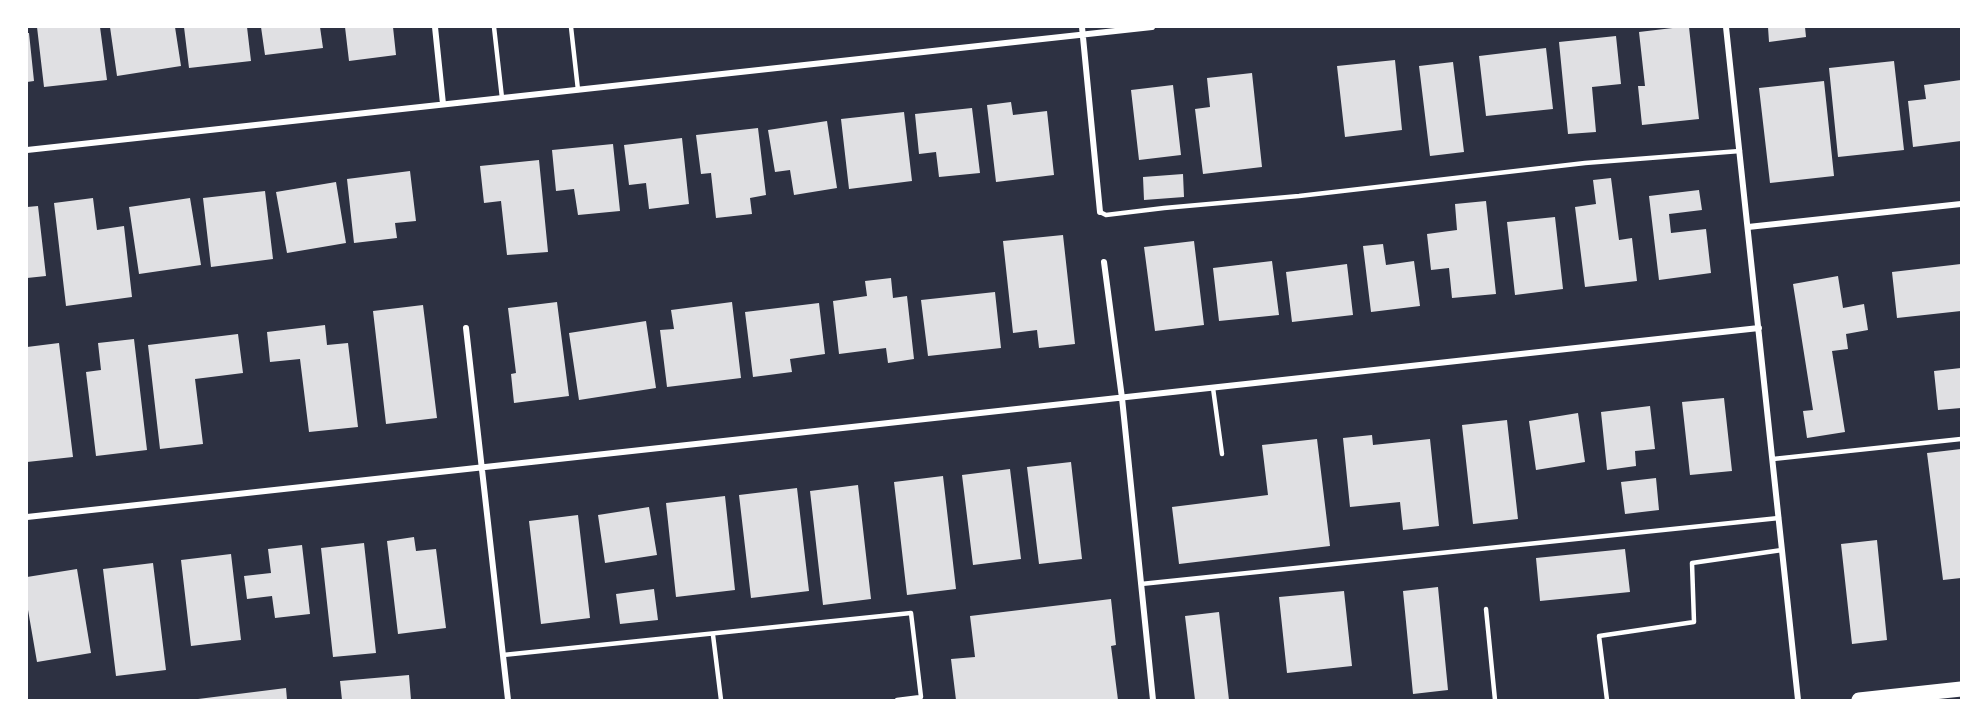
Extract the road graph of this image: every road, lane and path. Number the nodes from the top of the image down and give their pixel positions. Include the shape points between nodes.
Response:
1 (435, 27) edge
2 (494, 27) edge
3 (571, 27) edge
4 (1082, 27) edge
5 (1152, 27) edge
6 (1726, 27) edge
7 (1083, 35) junction
8 (578, 90) junction
9 (501, 98) junction
10 (443, 104) junction
11 (27, 150) edge
12 (1740, 151) junction
13 (1961, 204) edge
14 (1100, 212) joint
15 (1748, 227) junction
16 (1104, 262) dead end
17 (466, 328) dead end
18 (1759, 328) junction
19 (1213, 388) junction
20 (1122, 398) junction
21 (1961, 439) edge
22 (1222, 454) dead end
23 (1773, 459) junction
24 (482, 467) junction
25 (27, 517) edge
26 (1779, 518) junction
27 (1782, 550) junction
28 (1141, 584) junction
29 (1486, 609) dead end
30 (713, 634) junction
31 (502, 656) junction
32 (1961, 689) edge
33 (508, 700) edge
34 (721, 700) edge
35 (897, 700) edge
36 (1153, 700) edge
37 (1496, 700) edge
38 (1607, 700) edge
39 (1798, 700) edge
40 (1859, 700) edge

1 - 10 street
2 - 9 lane
3 - 8 lane
4 - 7 street
5 - 7 street
6 - 12 street
7 - 8 street
7 - 14 street
8 - 9 street
9 - 10 street
10 - 11 street
12 - 14 lane via 1585,163 1106,215
12 - 15 street
13 - 15 street
15 - 18 street
16 - 20 street
17 - 24 street
18 - 19 street
18 - 23 street
19 - 20 street
19 - 22 lane
20 - 24 street
20 - 28 street
21 - 23 lane
23 - 26 street
24 - 25 street
24 - 31 street
26 - 27 street
26 - 28 lane
27 - 38 lane via 1692,563 1694,622 1599,636
27 - 39 street
28 - 36 street
29 - 37 lane
30 - 31 lane
30 - 34 lane
30 - 35 lane via 912,613 921,697
31 - 33 street
32 - 40 main road

